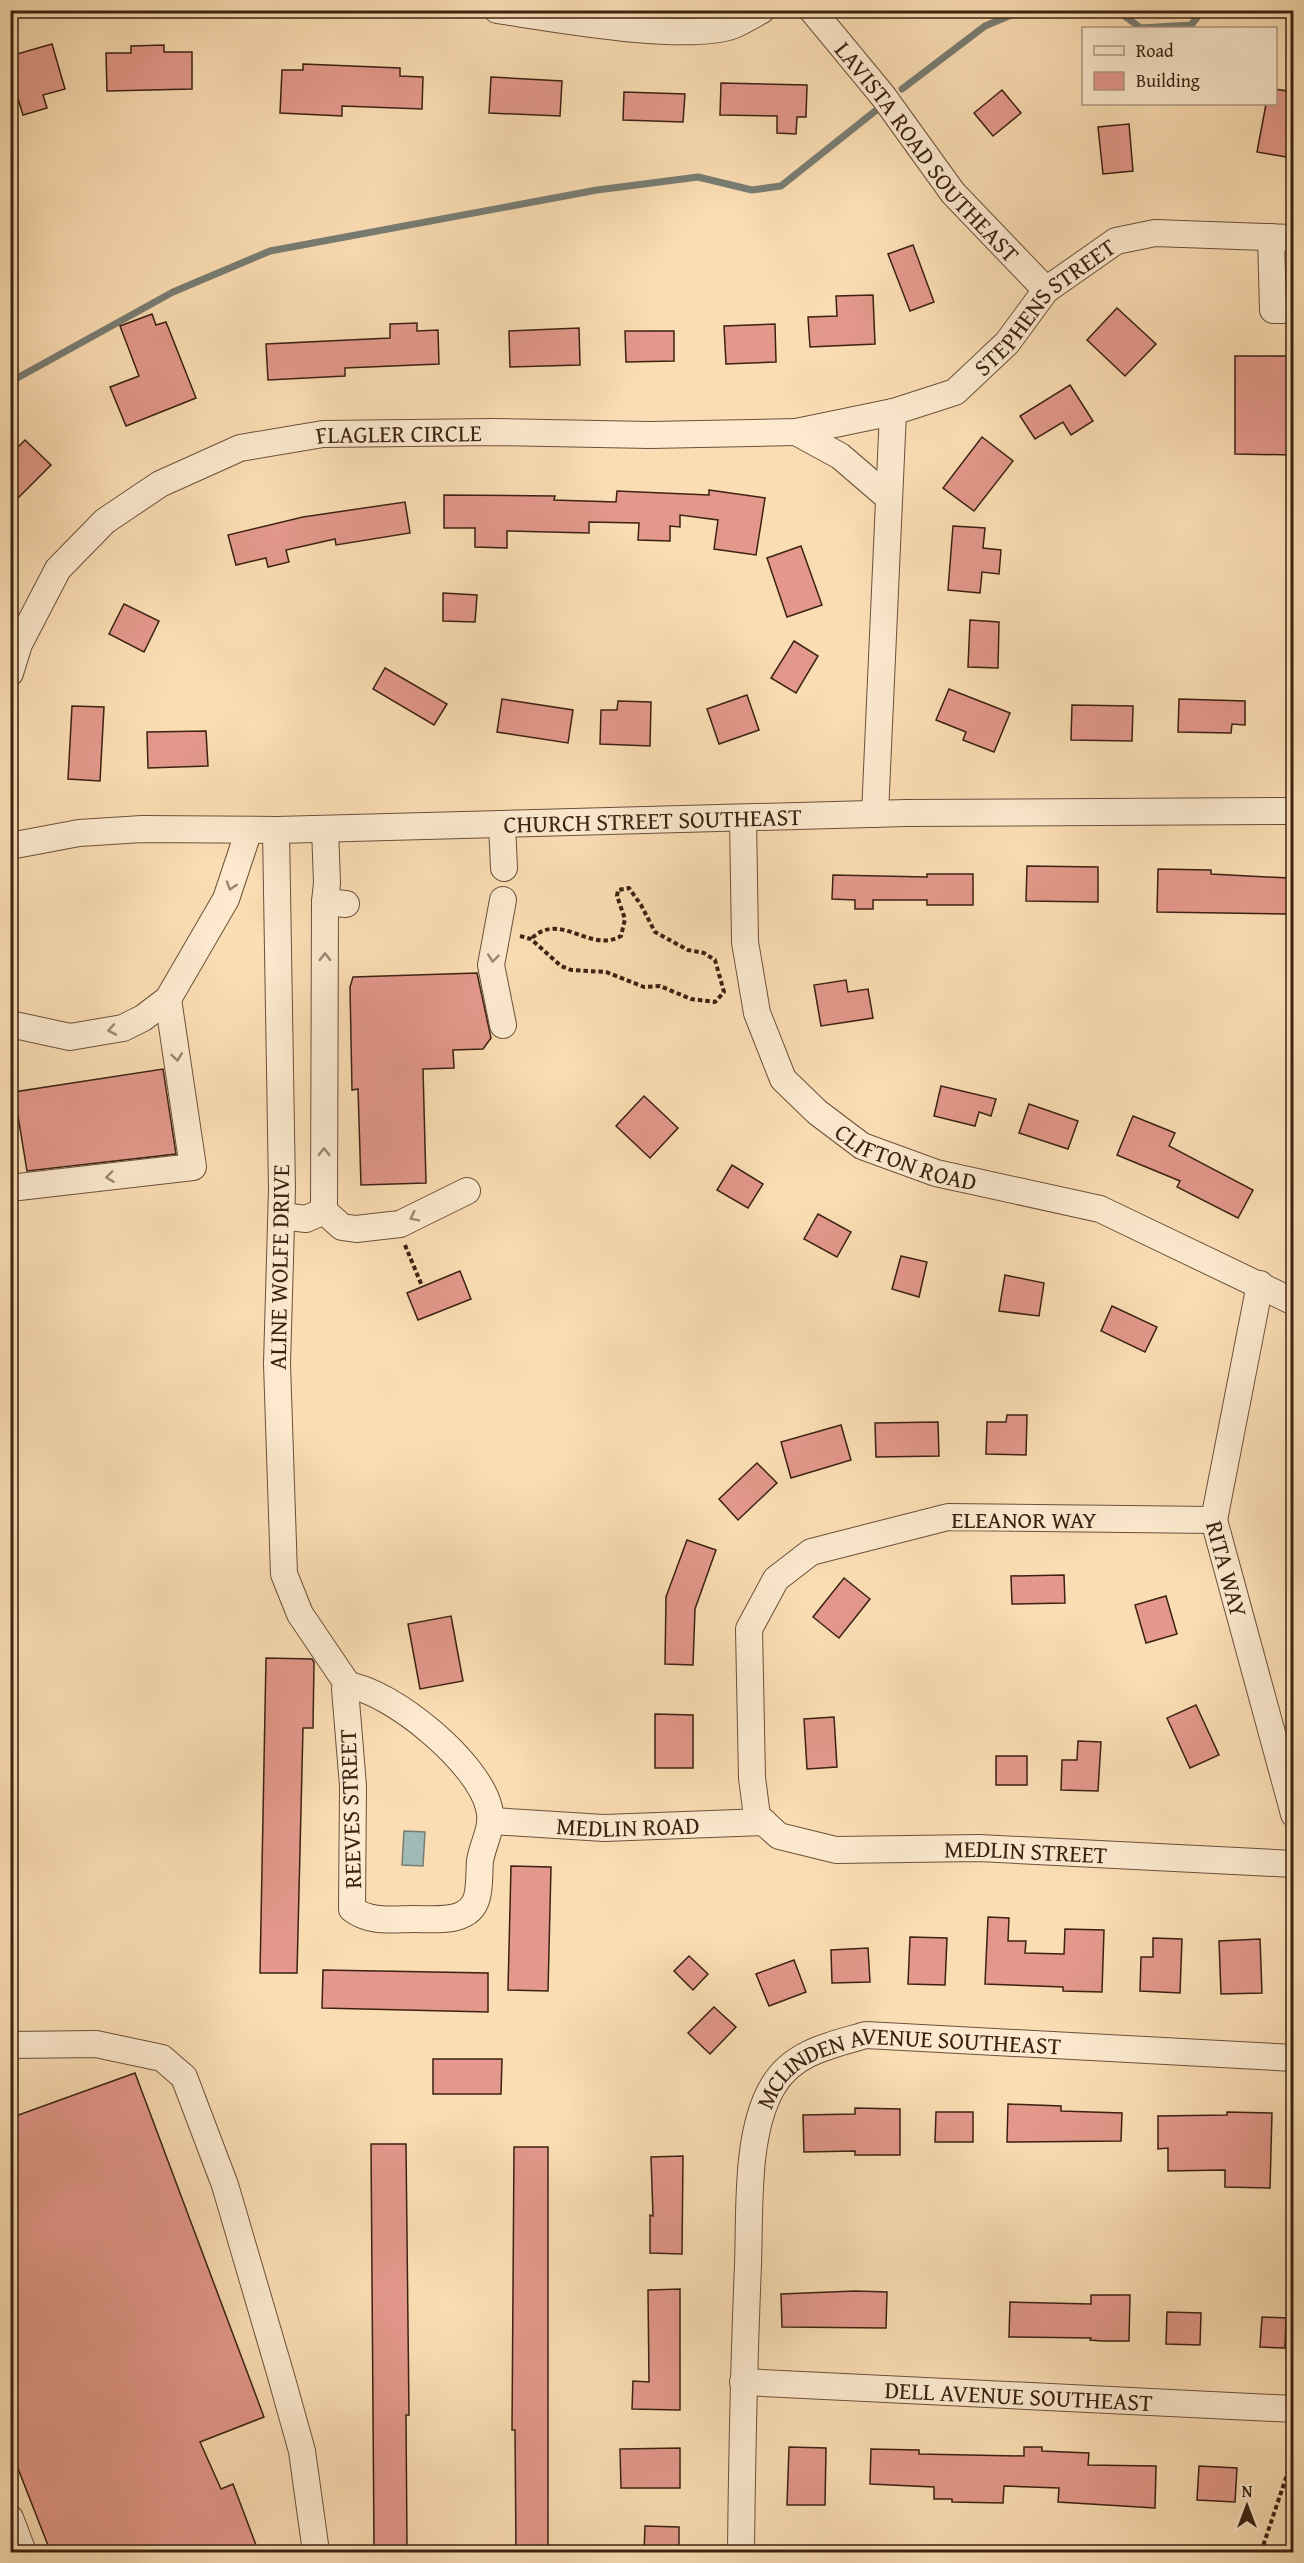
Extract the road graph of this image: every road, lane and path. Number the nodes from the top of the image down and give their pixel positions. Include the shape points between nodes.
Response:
1 (497, 10) edge
2 (762, 10) edge
3 (812, 10) edge
4 (1282, 238) edge
5 (1046, 290) junction
6 (1293, 310) edge
7 (892, 412) junction
8 (796, 432) junction
9 (889, 498) junction
10 (10, 673) edge
11 (1293, 811) edge
12 (875, 814) junction
13 (743, 818) junction
14 (502, 824) junction
15 (325, 829) junction
16 (249, 830) junction
17 (276, 830) junction
18 (10, 846) edge
19 (504, 868) dead end
20 (503, 900) dead end
21 (497, 932) junction
22 (531, 939) junction
23 (168, 999) junction
24 (10, 1024) edge
25 (504, 1025) dead end
26 (10, 1188) edge
27 (467, 1191) dead end
28 (324, 1210) junction
29 (282, 1216) junction
30 (397, 1224) junction
31 (1260, 1284) junction
32 (422, 1286) dead end
33 (1293, 1302) edge
34 (1214, 1520) junction
35 (348, 1685) junction
36 (1293, 1814) edge
37 (492, 1821) junction
38 (764, 1822) junction
39 (1293, 1864) edge
40 (10, 2045) edge
41 (1293, 2058) edge
42 (743, 2382) junction
43 (1293, 2409) edge
44 (1293, 2454) edge
45 (10, 2518) edge
46 (23, 2553) edge
47 (316, 2553) edge
48 (741, 2553) edge
49 (1261, 2553) edge

1 - 2 street via 694,31 732,26
3 - 5 street, LAVISTA ROAD SOUTHEAST via 883,96 953,193
4 - 5 street, STEPHENS STREET via 1155,233 1116,241
4 - 6 street via 1273,310
5 - 7 street, STEPHENS STREET via 1007,343 955,392
7 - 8 street, FLAGLER CIRCLE
7 - 9 street
8 - 9 street via 840,456
8 - 10 street, FLAGLER CIRCLE via 323,434 240,448 160,484 105,521 58,569 19,644
9 - 12 street
11 - 12 street, CHURCH STREET SOUTHEAST
12 - 13 street, CHURCH STREET SOUTHEAST
13 - 14 street, CHURCH STREET SOUTHEAST
13 - 31 street, CLIFTON ROAD via 745,942 757,1013 783,1079 817,1112 862,1146 936,1173 1100,1209
14 - 15 street, CHURCH STREET SOUTHEAST
14 - 19 street
15 - 17 street, CHURCH STREET SOUTHEAST
28 -> 15 street via 336,903 327,883
16 - 17 street, CHURCH STREET SOUTHEAST
16 - 18 street, CHURCH STREET SOUTHEAST via 142,829
16 -> 23 street via 226,899
17 - 29 street, ALINE WOLFE DRIVE
20 - 21 street
21 - 22 path
21 -> 25 street via 491,965
22 - 22 path via 571,970 606,972 644,987 660,986 691,999 715,1002 724,992 715,960 655,932 629,888 618,890 626,919 621,936 611,942 595,942 574,931 551,928
23 -> 24 street via 123,1028 70,1037
23 -> 26 street via 193,1167
27 -> 30 street
28 - 29 street via 306,1219
28 - 30 street via 342,1227
29 - 35 street, ALINE WOLFE DRIVE via 277,1364 284,1574 300,1614
30 - 32 path
31 - 33 street, CLIFTON ROAD
31 - 34 street, RITA WAY
34 - 36 street, RITA WAY
34 - 38 street, ELEANOR WAY via 948,1517 811,1552 776,1579 749,1629 752,1778 757,1816
35 - 37 street via 374,1694 447,1746 476,1781 489,1805
35 - 37 street, REEVES STREET via 345,1689 353,1786 352,1909 376,1919 440,1919 466,1914 477,1899 482,1851
37 - 38 street, MEDLIN ROAD via 604,1828
38 - 39 street, MEDLIN STREET via 779,1836 836,1850 979,1848
40 - 47 street via 96,2044 162,2058 184,2078 225,2185 287,2397 302,2451
41 - 42 street, MCLINDEN AVENUE SOUTHEAST via 866,2035 825,2046 792,2061 773,2086 759,2124 752,2172
42 - 43 street, DELL AVENUE SOUTHEAST
42 - 48 street, MCLINDEN AVENUE SOUTHEAST
44 - 49 path
45 - 46 street

